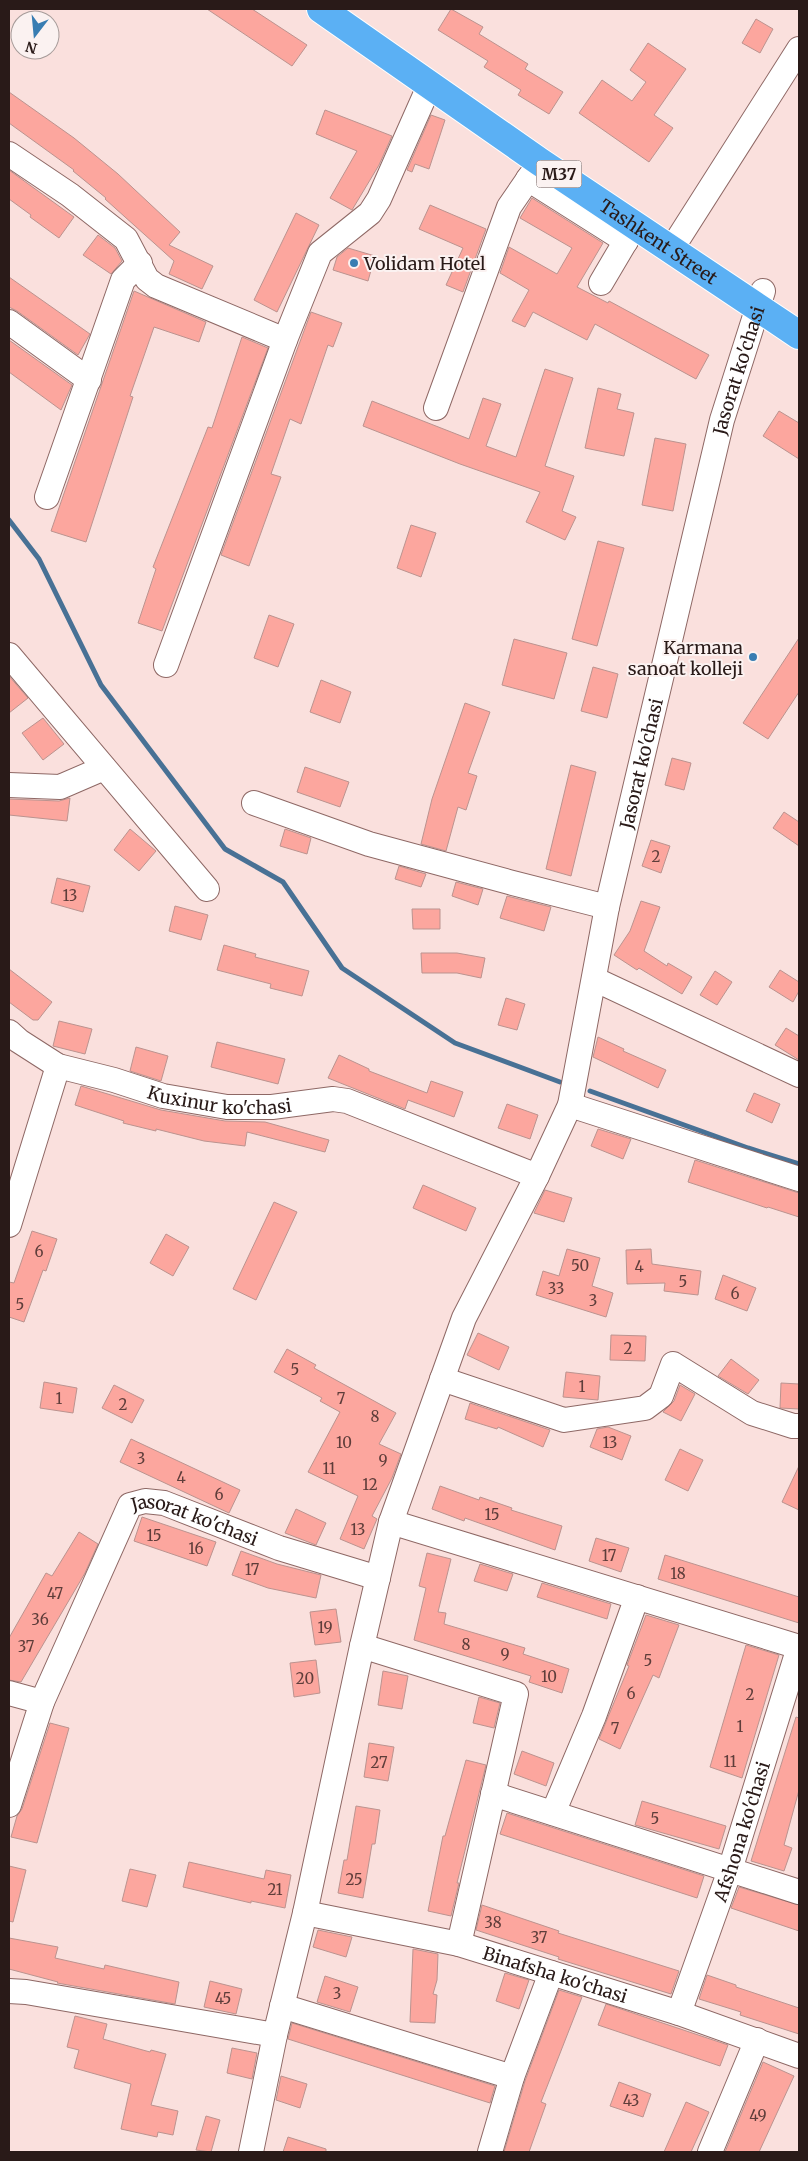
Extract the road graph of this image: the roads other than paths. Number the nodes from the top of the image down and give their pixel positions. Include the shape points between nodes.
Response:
1 (321, 9) edge
2 (352, 9) edge
3 (799, 49) edge
4 (430, 84) junction
5 (9, 154) edge
6 (534, 170) junction
7 (631, 233) junction
8 (675, 243) junction
9 (140, 263) junction
10 (601, 283) dead end
11 (759, 299) junction
12 (799, 315) edge
13 (9, 322) edge
14 (799, 335) edge
15 (285, 340) junction
16 (89, 380) junction
17 (436, 408) dead end
18 (46, 497) dead end
19 (9, 655) edge
20 (166, 665) dead end
21 (104, 768) junction
22 (9, 785) edge
23 (254, 803) dead end
24 (207, 889) dead end
25 (607, 907) junction
26 (594, 979) junction
27 (9, 1032) edge
28 (58, 1066) junction
29 (799, 1075) edge
30 (570, 1105) junction
31 (537, 1176) junction
32 (799, 1179) edge
33 (9, 1225) edge
34 (442, 1380) junction
35 (799, 1426) edge
36 (391, 1522) junction
37 (378, 1578) junction
38 (637, 1597) junction
39 (362, 1646) junction
40 (799, 1647) edge
41 (9, 1693) edge
42 (42, 1702) junction
43 (493, 1794) junction
44 (9, 1805) edge
45 (552, 1813) junction
46 (730, 1870) junction
47 (799, 1892) edge
48 (305, 1913) junction
49 (459, 1944) junction
50 (551, 1972) junction
51 (9, 1991) edge
52 (282, 2006) junction
53 (679, 2012) junction
54 (275, 2035) junction
55 (757, 2040) junction
56 (799, 2056) edge
57 (512, 2078) junction
58 (251, 2152) edge
59 (490, 2152) edge
60 (710, 2152) edge

1 - 4 highway, Tashkent Street / M37
2 - 8 highway, Tashkent Street / M37
3 - 8 street
4 - 6 highway, Tashkent Street / M37
4 - 15 street via 379,199 370,212 320,253
5 - 9 street via 70,195 126,239
6 - 7 highway, Tashkent Street / M37
6 - 17 street via 509,206
7 - 8 highway, Tashkent Street / M37
7 - 10 street
8 - 11 highway, Tashkent Street / M37
9 - 15 street via 147,279 156,286
9 - 16 street via 123,280
11 - 12 highway, Tashkent Street / M37
11 - 14 highway, Tashkent Street / M37
11 - 25 street, Jasorat ko'chasi via 722,420
13 - 16 street
15 - 20 street
16 - 18 street
19 - 21 street
21 - 22 street via 60,787
21 - 24 street
23 - 25 street via 369,844
25 - 26 street, Jasorat ko'chasi
26 - 29 street
26 - 30 street, Jasorat ko'chasi
27 - 28 street, Kuxinur ko'chasi
28 - 31 street, Kuxinur ko'chasi via 163,1096 227,1107 272,1107 333,1099 347,1101
28 - 33 street
30 - 31 street, Jasorat ko'chasi
30 - 32 street
31 - 34 street, Jasorat ko'chasi via 464,1318
34 - 35 street via 564,1420 645,1408 661,1396 673,1364 752,1413
34 - 36 street, Jasorat ko'chasi
36 - 37 street, Jasorat ko'chasi
36 - 38 street, Afshona ko'chasi
37 - 39 street, Jasorat ko'chasi
37 - 42 street, Jasorat ko'chasi via 279,1548 164,1503 146,1501 130,1505
38 - 40 street, Afshona ko'chasi
38 - 45 street via 594,1716
39 - 43 street via 516,1694
39 - 48 street, Jasorat ko'chasi
40 - 46 street, Afshona ko'chasi
41 - 42 street
42 - 44 street, Jasorat ko'chasi
43 - 45 street
43 - 49 street
45 - 46 street
46 - 47 street
46 - 53 street, Afshona ko'chasi
48 - 49 street, Binafsha ko'chasi
48 - 52 street, Jasorat ko'chasi
49 - 50 street, Binafsha ko'chasi
50 - 53 street, Binafsha ko'chasi
50 - 57 street
51 - 54 street
52 - 54 street, Jasorat ko'chasi
52 - 57 street
53 - 55 street, Binafsha ko'chasi
54 - 58 street, Jasorat ko'chasi
55 - 56 street, Binafsha ko'chasi
55 - 60 street
57 - 59 street

